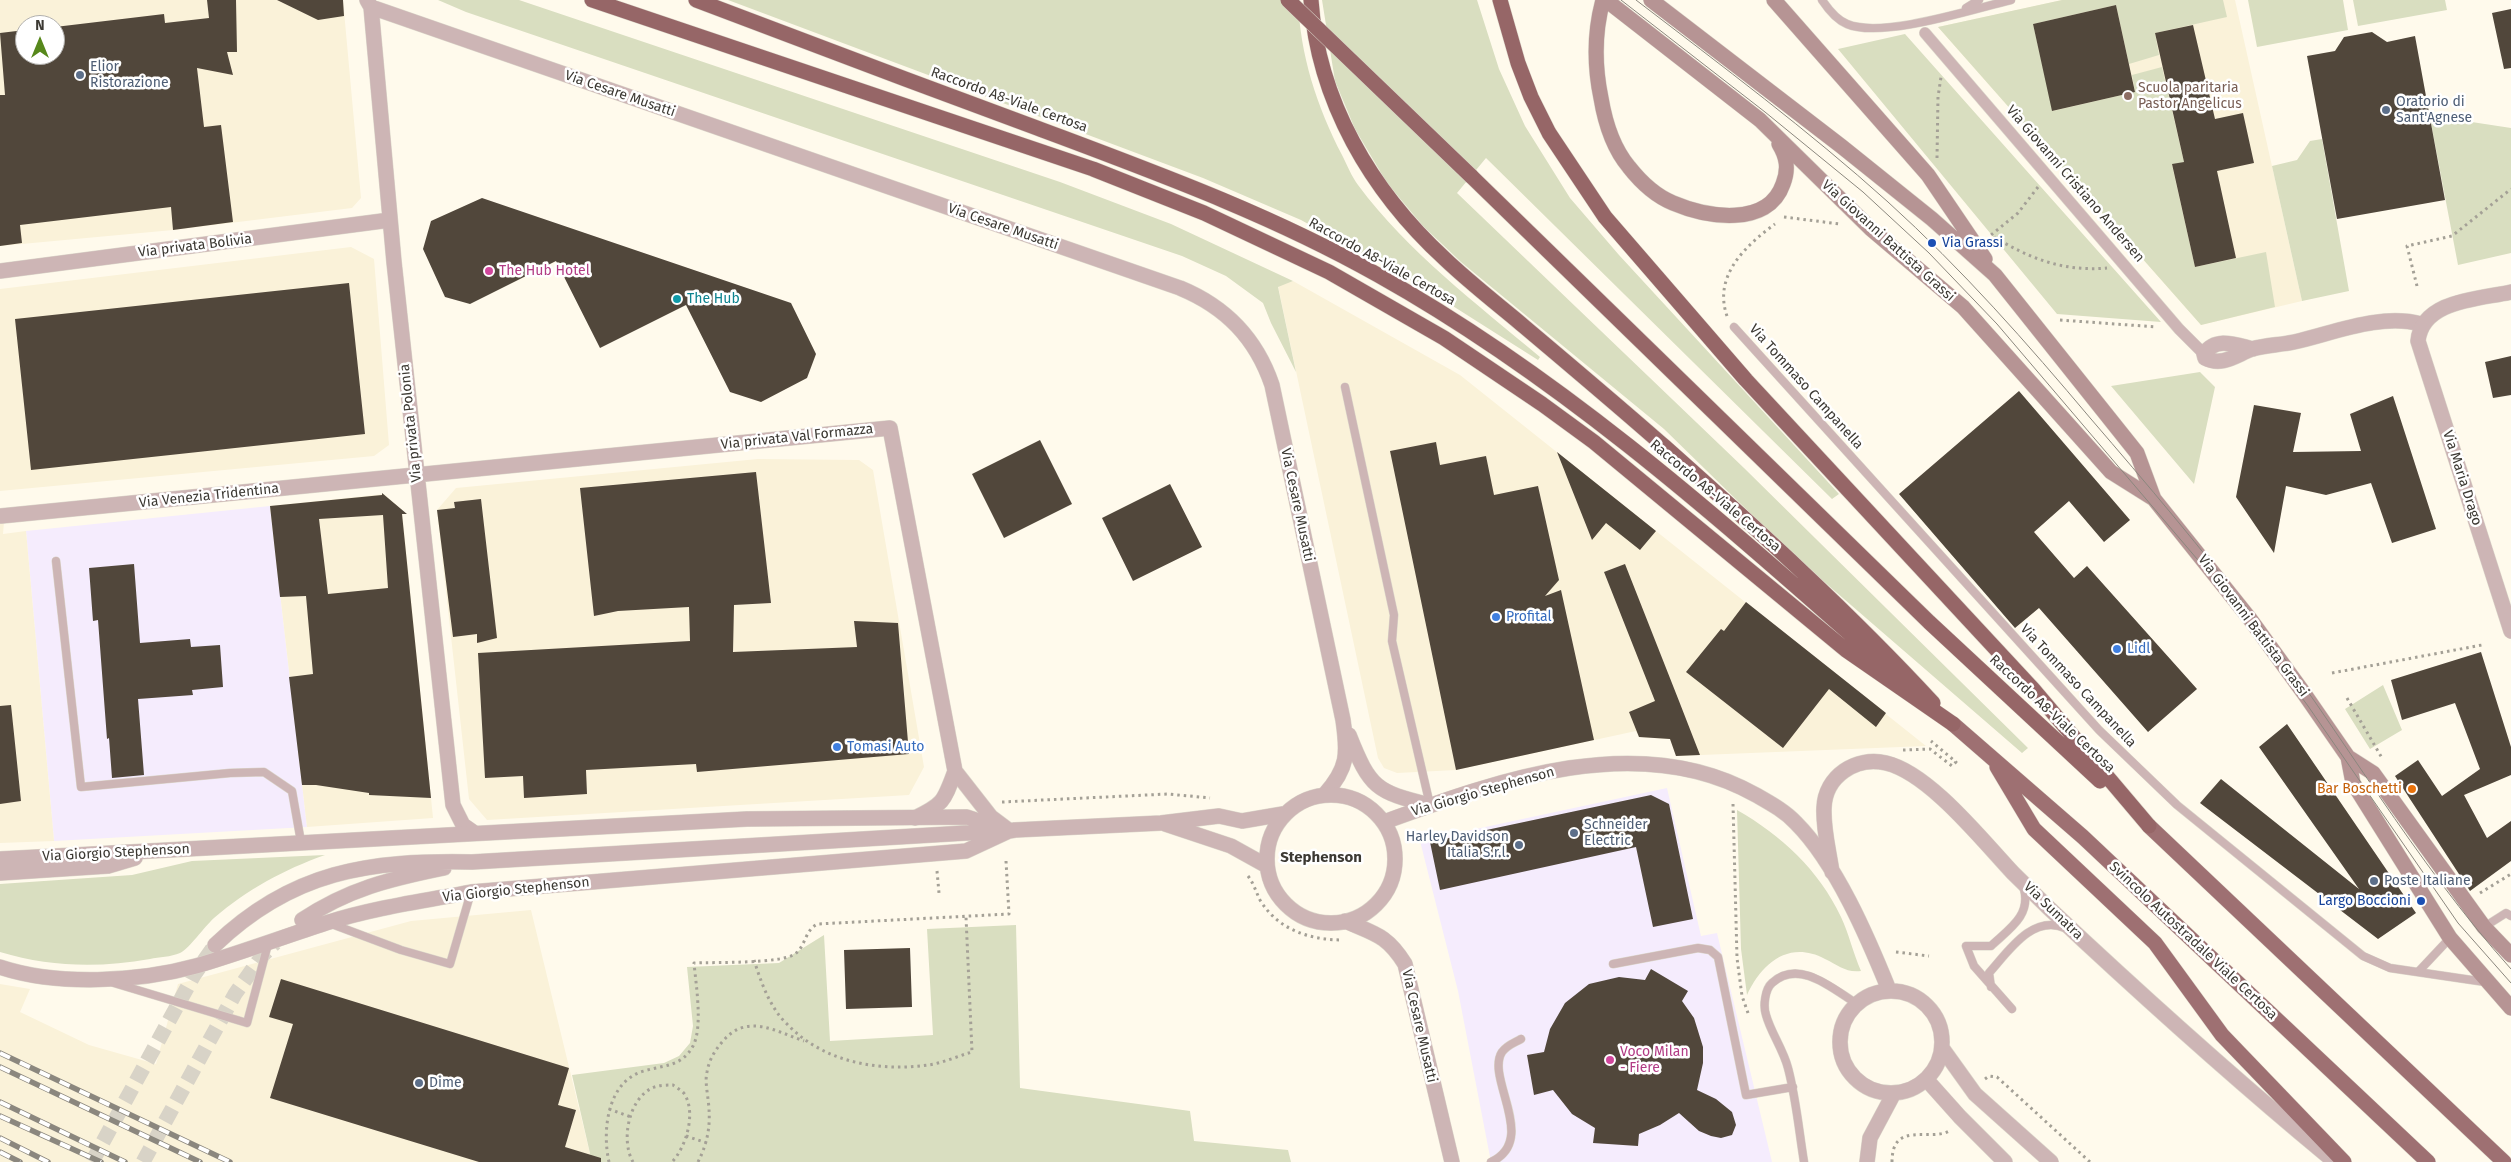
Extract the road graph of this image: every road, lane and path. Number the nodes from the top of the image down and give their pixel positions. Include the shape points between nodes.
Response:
1 (592, 0) edge
2 (696, 0) edge
3 (1288, 0) edge
4 (1311, 0) edge
5 (1500, 0) edge
6 (1605, 0) edge
7 (1651, 0) edge
8 (1774, 0) edge
9 (1822, 0) edge
10 (1979, 0) edge
11 (2011, 0) edge
12 (369, 3) edge
13 (1960, 12) junction
14 (1925, 33) dead end
15 (1945, 59) junction
16 (1772, 134) junction
17 (1937, 162) dead end
18 (2046, 174) junction
19 (2511, 189) edge
20 (1784, 217) dead end
21 (390, 220) junction
22 (1775, 224) dead end
23 (1871, 229) junction
24 (2127, 265) junction
25 (0, 270) edge
26 (1995, 275) junction
27 (2417, 286) dead end
28 (2511, 292) edge
29 (2060, 320) dead end
30 (2421, 324) junction
31 (1734, 327) joint
32 (2179, 329) junction
33 (2204, 354) joint
34 (1345, 387) dead end
35 (416, 476) junction
36 (2154, 499) junction
37 (1, 516) edge
38 (56, 560) dead end
39 (2511, 631) edge
40 (2482, 645) dead end
41 (2332, 673) dead end
42 (2347, 698) dead end
43 (1344, 720) junction
44 (1953, 724) junction
45 (1931, 741) dead end
46 (1990, 755) junction
47 (2348, 757) junction
48 (2383, 758) dead end
49 (1956, 762) dead end
50 (955, 771) junction
51 (1325, 794) junction
52 (994, 799) dead end
53 (1217, 800) dead end
54 (1733, 803) dead end
55 (1430, 806) junction
56 (1284, 814) junction
57 (913, 818) junction
58 (1384, 822) junction
59 (1161, 823) junction
60 (2149, 826) junction
61 (1009, 831) junction
62 (473, 832) junction
63 (301, 842) junction
64 (162, 850) junction
65 (0, 859) edge
66 (1006, 861) dead end
67 (472, 862) junction
68 (1267, 866) junction
69 (937, 867) dead end
70 (1832, 872) junction
71 (0, 873) edge
72 (1245, 873) dead end
73 (2511, 874) edge
74 (2022, 882) junction
75 (471, 892) junction
76 (938, 893) dead end
77 (2474, 898) dead end
78 (2511, 916) edge
79 (966, 917) junction
80 (302, 920) dead end
81 (1345, 921) junction
82 (327, 923) junction
83 (2484, 928) junction
84 (2450, 938) junction
85 (1348, 940) dead end
86 (2084, 941) junction
87 (268, 944) junction
88 (215, 945) tunnel mouth
89 (1896, 952) dead end
90 (2511, 955) edge
91 (1929, 956) dead end
92 (754, 960) junction
93 (1613, 964) dead end
94 (0, 967) edge
95 (2419, 971) junction
96 (100, 979) junction
97 (2486, 982) junction
98 (1991, 987) junction
99 (1889, 990) junction
100 (1856, 1004) junction
101 (2511, 1008) edge
102 (2012, 1009) dead end
103 (1748, 1012) dead end
104 (1521, 1039) dead end
105 (807, 1042) junction
106 (1942, 1048) junction
107 (1992, 1076) dead end
108 (1926, 1079) junction
109 (1793, 1087) junction
110 (1894, 1093) junction
111 (609, 1109) junction
112 (631, 1117) junction
113 (1953, 1128) dead end
114 (686, 1136) junction
115 (707, 1143) junction
116 (609, 1162) edge
117 (633, 1162) edge
118 (672, 1162) edge
119 (698, 1162) edge
120 (1452, 1162) edge
121 (1491, 1162) edge
122 (1804, 1162) edge
123 (1867, 1162) edge
124 (1892, 1162) edge
125 (2005, 1162) edge
126 (2051, 1162) edge
127 (2090, 1162) edge
128 (2335, 1162) edge
129 (2344, 1162) edge
130 (2428, 1162) edge
131 (2504, 1162) edge

1 - 44 highway via 1093,169 1204,213 1329,272 1444,338 1542,404 1594,442 1846,650
2 - 44 highway, Raccordo A8-Viale Certosa via 1184,183 1295,232 1376,274 1488,341 1597,420 1733,530
3 - 60 highway, Raccordo A8-Viale Certosa, bridge via 1929,622
4 - 44 highway via 1320,55 1334,106 1358,155 1399,211 1444,259 1664,446 1867,632
5 - 60 highway via 1531,97 1549,133 1604,217 1746,380 2033,689
6 - 16 main road, Via Giovanni Battista Grassi via 1742,105
6 - 16 main road via 1597,20 1595,40 1603,109 1610,132 1628,166 1655,192 1672,202 1710,213 1733,215 1760,209 1777,196 1786,176 1785,156
7 - 26 main road, Via Giovanni Battista Grassi via 1849,152
8 - 26 main road via 1928,175
9 - 13 lane via 1828,10 1847,24 1875,28
10 - 13 lane
11 - 13 lane
12 - 21 street, Via privata Polonia
12 - 43 street, Via Cesare Musatti via 1180,288 1219,308 1246,335 1265,366 1272,385
14 - 15 street, Via Giovanni Cristiano Andersen
15 - 17 path via 1938,97
15 - 18 street, Via Giovanni Cristiano Andersen
16 - 23 main road, Via Giovanni Battista Grassi
18 - 24 street, Via Giovanni Cristiano Andersen
18 - 24 path via 2018,213 1991,235 2034,259 2062,267 2084,270
19 - 27 path via 2452,236 2407,246
20 - 23 path
21 - 25 street, Via privata Bolivia
21 - 35 street, Via privata Polonia
22 - 31 path via 1751,243 1728,273 1723,288 1723,305
23 - 36 main road, Via Giovanni Battista Grassi via 1963,308 2111,472
24 - 32 street, Via Giovanni Cristiano Andersen
26 - 36 main road, Via Giovanni Battista Grassi via 2137,454
28 - 30 street via 2440,308
29 - 32 path
30 - 33 street via 2384,321 2253,349 2216,343 2209,346
30 - 39 street, Via Maria Drago via 2418,341
31 - 95 lane, Via Tommaso Campanella via 2099,730 2177,805 2363,956 2390,968
32 - 33 street, Via Giovanni Cristiano Andersen
34 - 55 lane via 1394,615 1392,641
35 - 37 street, Via Venezia Tridentina
35 - 50 street, Via privata Val Formazza via 890,428
35 - 62 street, Via privata Polonia via 453,805 463,825
36 - 47 main road, Via Giovanni Battista Grassi via 2250,619
38 - 63 lane via 81,787 264,772 292,791
40 - 41 path
42 - 48 path
43 - 51 street, Via Cesare Musatti via 1345,766
43 - 55 street, Via Cesare Musatti via 1360,764 1382,791
44 - 46 highway, Svincolo Autostradale Viale Certosa
45 - 49 path
46 - 129 highway via 2034,829 2155,943 2222,1035
46 - 130 highway, Svincolo Autostradale Viale Certosa via 2083,837
47 - 83 main road, Via Giovanni Battista Grassi via 2373,773
47 - 84 main road, Via Giovanni Battista Grassi via 2353,784
50 - 57 street via 937,808
50 - 61 street, Via privata Val Formazza via 991,817
51 - 56 street via 1302,800
51 - 58 street via 1350,797 1368,806
52 - 53 path via 1000,802 1168,794
54 - 103 path via 1737,958 1742,996
55 - 58 street, Via Giorgio Stephenson
55 - 70 street, Via Giorgio Stephenson via 1509,782 1601,764 1637,763 1708,774 1737,784 1795,822
56 - 59 street, Via Giorgio Stephenson via 1242,821 1219,816
56 - 68 street via 1272,832
57 - 61 street, Via Giorgio Stephenson via 967,817
57 - 62 street, Via Giorgio Stephenson via 747,819
58 - 81 street via 1393,841 1395,862 1391,882 1380,900 1364,914
59 - 61 street, Via Giorgio Stephenson
59 - 68 street, Via Giorgio Stephenson via 1231,846
60 - 131 highway
61 - 67 street
61 - 75 street, Via Giorgio Stephenson via 966,851
62 - 63 street, Via Giorgio Stephenson
63 - 64 street, Via Giorgio Stephenson
64 - 65 street, Via Giorgio Stephenson
64 - 71 street via 108,866
66 - 79 path via 1009,914
67 - 80 street via 374,884 334,900
67 - 88 street via 418,861 324,877 253,913
68 - 81 street via 1278,896 1296,914 1320,922
69 - 76 path
70 - 74 street, Via Sumatra via 1824,806 1830,788 1840,773 1848,768 1883,762 1906,770 1928,784
70 - 99 street, Via Giorgio Stephenson
72 - 85 path via 1260,900 1285,926 1318,939
73 - 77 path
74 - 86 street, Via Sumatra
74 - 98 lane via 2028,902 2020,919 1991,946 1966,946 1974,966
75 - 82 street, Via Giorgio Stephenson
75 - 82 lane via 450,964
78 - 83 lane via 2506,912
79 - 92 path via 818,924 809,930 804,945 792,955
79 - 105 path via 972,1052 929,1065 885,1067 840,1059
81 - 120 street, Via Cesare Musatti via 1385,938 1405,964
82 - 87 street, Via Giorgio Stephenson
83 - 90 main road, Via Giovanni Battista Grassi
84 - 95 lane
84 - 97 main road, Via Giovanni Battista Grassi
86 - 98 lane via 2064,926 2046,924 2024,935 1990,973
86 - 128 street, Via Sumatra via 2268,1107
87 - 96 street, Via Giorgio Stephenson via 194,966
87 - 96 lane via 247,1023
89 - 91 path
92 - 105 path via 771,1001 786,1024
92 - 111 path via 694,963 698,1027 693,1046 683,1059 663,1068 643,1071 628,1080
93 - 109 lane via 1698,948 1710,950 1718,957 1746,1095
94 - 96 street, Via Giorgio Stephenson via 40,976
95 - 97 lane, Via Tommaso Campanella
97 - 101 main road, Via Giovanni Battista Grassi
98 - 102 lane
99 - 100 street via 1872,994
99 - 106 street via 1906,993 1922,1001 1934,1014 1941,1030
100 - 109 lane via 1818,979 1798,972 1785,974 1770,985 1765,1014 1785,1056
100 - 110 street via 1840,1035 1841,1053 1848,1069 1860,1082 1876,1090
104 - 121 lane via 1500,1054 1500,1069 1513,1130 1509,1146 1500,1158
105 - 115 path via 762,1026 744,1025 728,1036 714,1052 706,1072 710,1128
106 - 108 street via 1937,1065
106 - 126 street via 1975,1094
107 - 127 path via 1997,1077
108 - 110 street via 1911,1089
108 - 125 street
109 - 122 lane
110 - 123 street via 1870,1138
111 - 112 path
111 - 116 path via 605,1136
112 - 114 path via 637,1102 650,1089 673,1085 685,1094 690,1109
112 - 117 path via 626,1138
113 - 124 path via 1944,1134 1918,1133 1903,1138 1893,1152
114 - 115 path
114 - 118 path
115 - 119 path

